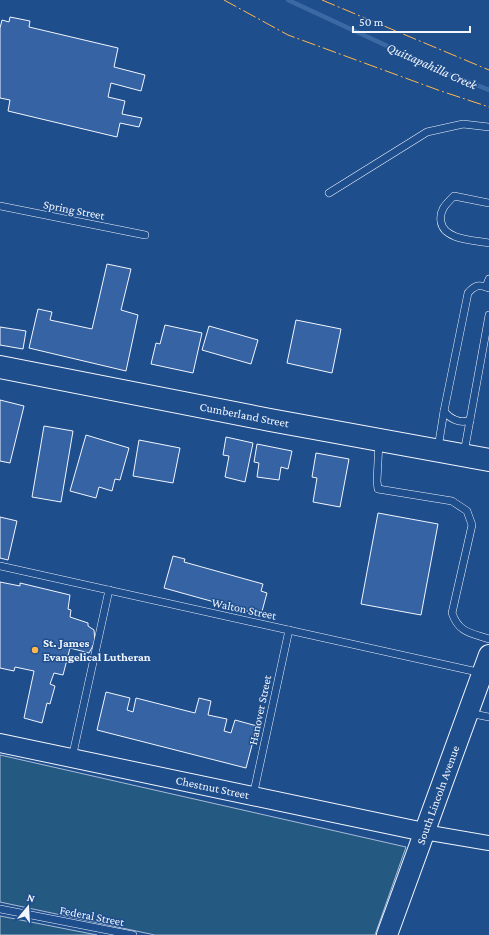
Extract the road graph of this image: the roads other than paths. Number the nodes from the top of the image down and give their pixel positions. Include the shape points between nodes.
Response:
1 (489, 127) edge
2 (329, 193) dead end
3 (489, 203) edge
4 (0, 206) edge
5 (145, 235) dead end
6 (489, 243) edge
7 (489, 279) edge
8 (488, 287) edge
9 (489, 315) edge
10 (0, 367) edge
11 (444, 411) junction
12 (470, 420) junction
13 (379, 440) junction
14 (438, 451) junction
15 (464, 455) junction
16 (489, 460) edge
17 (0, 566) edge
18 (109, 590) junction
19 (289, 630) junction
20 (489, 639) edge
21 (486, 664) edge
22 (468, 713) junction
23 (489, 717) edge
24 (0, 743) edge
25 (72, 758) junction
26 (253, 796) junction
27 (424, 832) junction
28 (489, 843) edge
29 (0, 908) edge
30 (133, 935) edge
31 (386, 935) edge

1 - 2 lane via 462,124 427,132
3 - 6 lane via 454,196 444,205 440,215 442,228 450,235
4 - 5 lane, Spring Street
7 - 8 lane
8 - 11 lane via 474,286 468,293
9 - 12 lane
10 - 13 highway, Cumberland Street
11 - 12 lane via 448,417 456,420
11 - 14 lane
12 - 15 lane
13 - 14 highway, Cumberland Street
13 - 20 lane via 378,489 452,501 467,511 472,525 452,613 456,624 463,630
14 - 15 highway, Cumberland Street
15 - 16 highway, Cumberland Street
17 - 18 lane, Walton Street
18 - 19 lane, Walton Street
18 - 25 lane
19 - 21 lane, Walton Street
19 - 26 lane, Hanover Street
21 - 22 main road, South Lincoln Avenue
22 - 23 lane
22 - 27 main road, South Lincoln Avenue
24 - 25 street, Chestnut Street
25 - 26 street, Chestnut Street
26 - 27 street, Chestnut Street
27 - 28 street
27 - 31 main road, South Lincoln Avenue
29 - 30 lane, Federal Street

